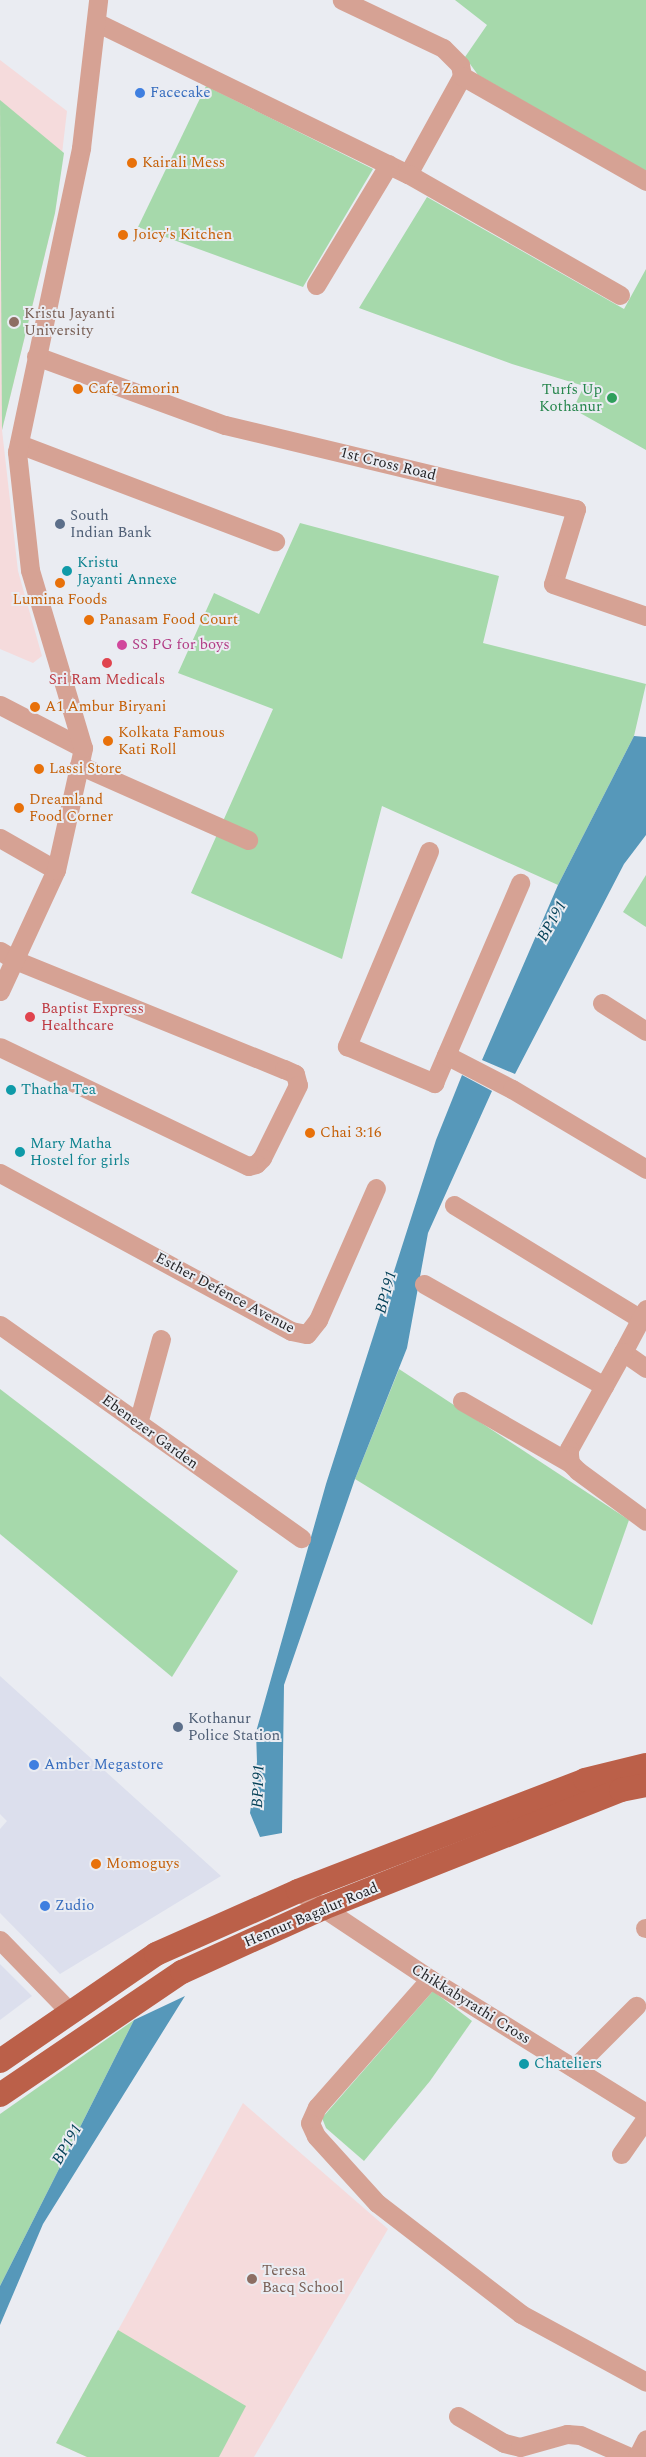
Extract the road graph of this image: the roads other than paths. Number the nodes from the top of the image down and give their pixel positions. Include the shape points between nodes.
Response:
1 (98, 0) edge
2 (342, 0) edge
3 (96, 22) junction
4 (462, 76) junction
5 (389, 164) junction
6 (408, 174) junction
7 (646, 181) edge
8 (316, 285) dead end
9 (620, 295) dead end
10 (36, 356) junction
11 (19, 444) junction
12 (275, 541) dead end
13 (646, 616) edge
14 (0, 705) edge
15 (81, 757) junction
16 (0, 838) edge
17 (248, 840) dead end
18 (429, 851) dead end
19 (56, 870) junction
20 (520, 883) dead end
21 (7, 955) edge
22 (0, 991) edge
23 (602, 1003) dead end
24 (646, 1031) edge
25 (0, 1047) edge
26 (446, 1055) junction
27 (646, 1169) edge
28 (0, 1173) edge
29 (376, 1188) dead end
30 (454, 1205) dead end
31 (424, 1284) dead end
32 (644, 1314) edge
33 (0, 1324) edge
34 (161, 1339) dead end
35 (623, 1352) junction
36 (646, 1368) edge
37 (604, 1386) junction
38 (462, 1401) dead end
39 (138, 1423) junction
40 (570, 1463) junction
41 (646, 1521) edge
42 (301, 1538) dead end
43 (646, 1765) edge
44 (646, 1785) edge
45 (298, 1891) junction
46 (323, 1908) junction
47 (0, 1940) edge
48 (430, 1979) junction
49 (636, 2006) dead end
50 (70, 2012) junction
51 (0, 2061) edge
52 (574, 2068) junction
53 (0, 2095) edge
54 (646, 2113) edge
55 (646, 2118) edge
56 (622, 2154) dead end
57 (646, 2382) edge
58 (458, 2416) dead end
59 (646, 2439) edge
60 (630, 2457) edge
61 (637, 2457) edge

1 - 3 street
2 - 4 street via 443,48 460,65
3 - 5 street
3 - 10 street via 81,148
4 - 6 street
4 - 7 street
5 - 6 street
5 - 8 street
6 - 9 street
10 - 11 street
10 - 13 street, 1st Cross Road via 225,425 576,510 553,584
11 - 12 street
11 - 15 street via 30,570
14 - 15 street
15 - 17 street
15 - 19 street
16 - 19 street
18 - 26 street via 347,1046 434,1083
19 - 21 street
20 - 26 street
21 - 22 street
21 - 25 street via 284,1069 295,1074 298,1085 262,1158 248,1166
23 - 24 street
26 - 27 street via 512,1089
28 - 29 street, Esther Defence Avenue via 291,1331 306,1334 318,1320
30 - 32 street
31 - 37 street
32 - 35 street
33 - 39 street, Ebenezer Garden
34 - 39 street
35 - 36 street
35 - 37 street
37 - 40 street via 569,1449
38 - 40 street
39 - 42 street, Ebenezer Garden
40 - 41 street
43 - 45 main road, Hennur Bagalur Road via 585,1780
44 - 46 main road, Hennur Bagalur Road via 621,1790
45 - 46 street, Chikkabyrathi Cross
45 - 50 main road, Hennur Bagalur Road via 140,1963
46 - 48 street, Chikkabyrathi Cross
46 - 53 main road, Hennur Bagalur Road via 191,1968
47 - 50 street
48 - 52 street, Chikkabyrathi Cross
48 - 57 street via 317,2108 310,2123 316,2136 376,2203 521,2314
49 - 52 street
50 - 51 main road, Hennur Bagalur Road
52 - 54 street, Chikkabyrathi Cross
55 - 56 street
58 - 60 street via 504,2443 520,2447 567,2434 580,2435
59 - 61 street

